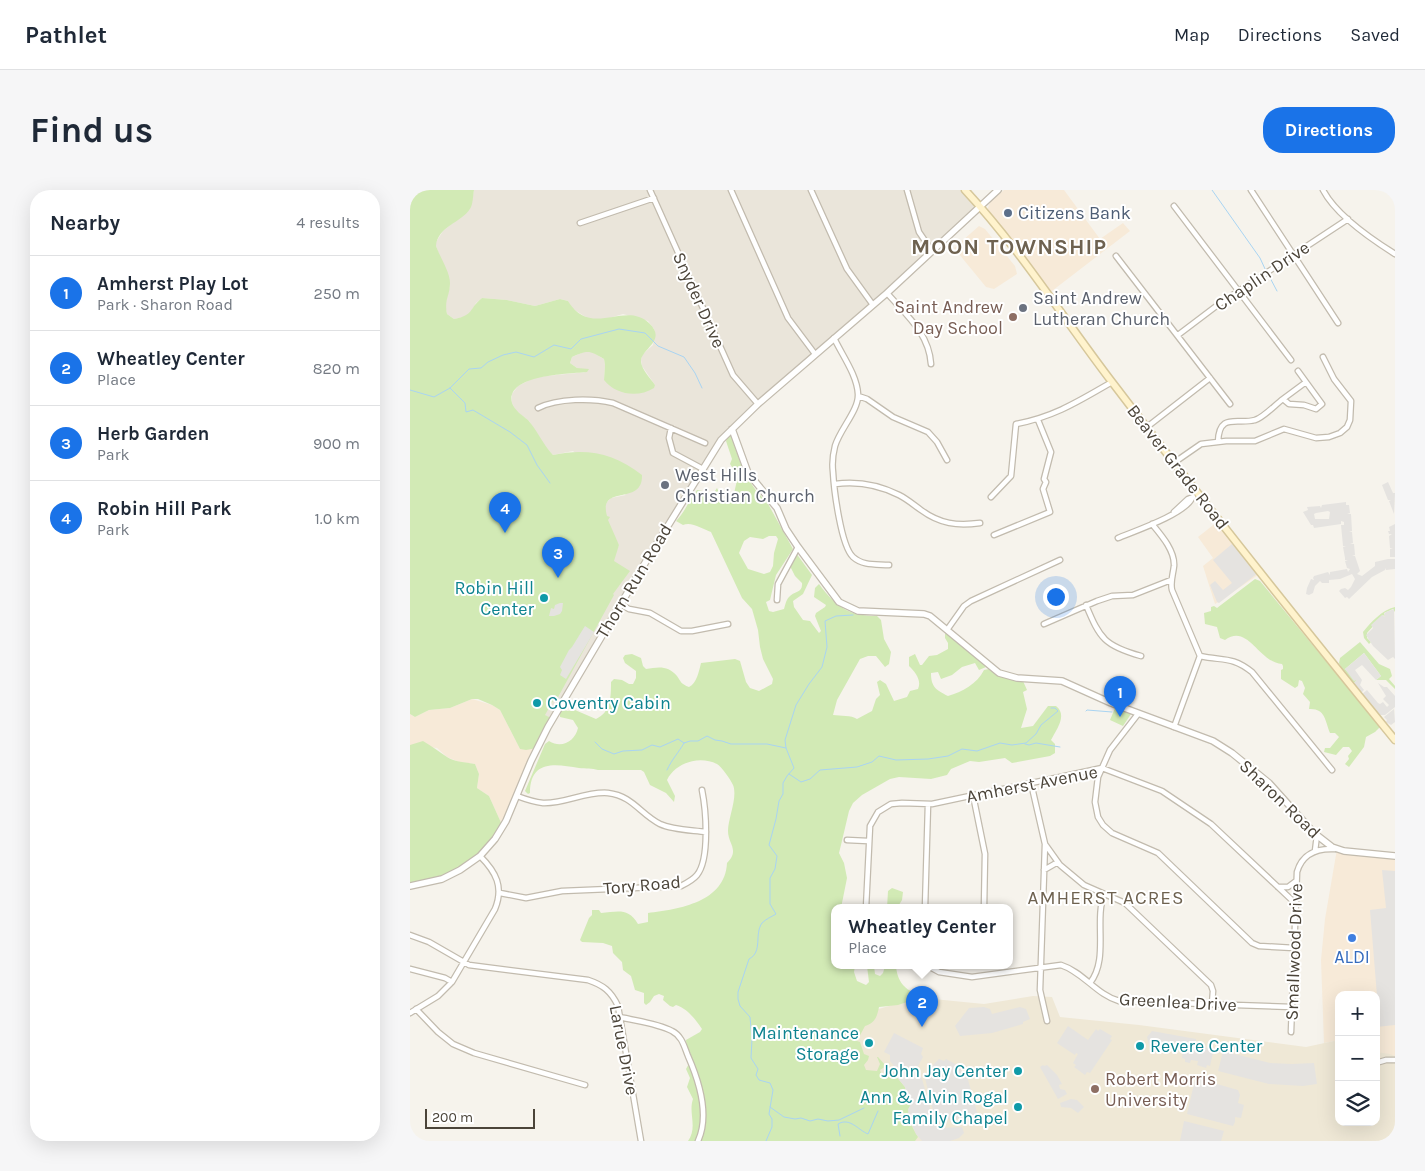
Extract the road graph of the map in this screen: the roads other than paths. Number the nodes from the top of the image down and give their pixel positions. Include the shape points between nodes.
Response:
1 (650, 190) edge
2 (732, 190) edge
3 (811, 190) edge
4 (907, 190) edge
5 (965, 190) edge
6 (998, 190) edge
7 (1251, 190) edge
8 (1323, 190) edge
9 (654, 198) junction
10 (980, 206) junction
11 (1174, 206) dead end
12 (1348, 219) junction
13 (580, 223) dead end
14 (932, 252) junction
15 (1395, 254) edge
16 (1294, 255) junction
17 (1116, 256) dead end
18 (1239, 291) junction
19 (887, 293) junction
20 (873, 304) junction
21 (1338, 322) dead end
22 (1178, 335) junction
23 (834, 338) junction
24 (815, 354) junction
25 (1323, 357) dead end
26 (1291, 360) dead end
27 (931, 364) dead end
28 (1298, 371) dead end
29 (1210, 378) junction
30 (1112, 382) junction
31 (1306, 382) junction
32 (858, 396) junction
33 (1283, 399) junction
34 (758, 404) junction
35 (1230, 404) dead end
36 (538, 408) dead end
37 (1038, 420) junction
38 (1147, 427) junction
39 (671, 428) junction
40 (732, 429) junction
41 (705, 442) dead end
42 (1218, 442) junction
43 (947, 460) dead end
44 (1175, 462) junction
45 (703, 469) junction
46 (835, 484) junction
47 (1199, 493) junction
48 (991, 497) dead end
49 (980, 522) dead end
50 (1152, 524) junction
51 (994, 535) dead end
52 (1118, 538) dead end
53 (798, 547) junction
54 (1060, 560) dead end
55 (889, 565) dead end
56 (1171, 580) junction
57 (777, 600) dead end
58 (620, 604) junction
59 (1086, 605) junction
60 (728, 624) dead end
61 (1044, 624) dead end
62 (947, 630) junction
63 (1141, 656) dead end
64 (1200, 656) junction
65 (1138, 714) junction
66 (1174, 727) junction
67 (1395, 740) edge
68 (1102, 768) junction
69 (1332, 770) dead end
70 (1031, 783) junction
71 (702, 790) dead end
72 (973, 795) junction
73 (517, 796) junction
74 (928, 804) junction
75 (706, 832) junction
76 (1317, 835) junction
77 (847, 840) dead end
78 (868, 841) junction
79 (1045, 844) junction
80 (1337, 849) junction
81 (1315, 851) junction
82 (480, 856) junction
83 (1395, 856) edge
84 (1058, 862) junction
85 (1044, 870) junction
86 (1296, 881) junction
87 (410, 886) edge
88 (1278, 887) junction
89 (500, 893) junction
90 (1104, 894) junction
91 (1295, 903) junction
92 (866, 904) edge
93 (925, 904) edge
94 (984, 904) edge
95 (410, 935) edge
96 (1294, 948) junction
97 (464, 961) junction
98 (1040, 968) junction
99 (410, 969) edge
100 (934, 969) edge
101 (452, 982) junction
102 (1090, 983) junction
103 (1212, 1004) junction
104 (1292, 1007) junction
105 (416, 1009) junction
106 (410, 1013) edge
107 (620, 1018) junction
108 (1047, 1021) dead end
109 (1291, 1032) dead end
110 (1395, 1060) edge
111 (1380, 1062) edge
112 (585, 1085) dead end
113 (640, 1141) edge
114 (698, 1141) edge

1 - 9 street, Snyder Drive
2 - 24 street via 788,318
3 - 20 street via 847,269
4 - 14 street via 919,232
5 - 10 main road, Beaver Grade Road
6 - 10 street, Thorn Run Road
7 - 16 street
8 - 12 street
9 - 13 street
9 - 34 street, Snyder Drive via 733,375
10 - 14 street, Thorn Run Road
10 - 30 main road, Beaver Grade Road
11 - 18 street
12 - 15 street
12 - 16 street, Chaplin Drive
14 - 19 street, Thorn Run Road
16 - 18 street, Chaplin Drive
16 - 21 street
17 - 22 street
18 - 22 street, Chaplin Drive
18 - 26 street
19 - 20 street, Thorn Run Road
19 - 27 street via 923,335
20 - 23 street, Thorn Run Road
22 - 29 street
23 - 24 street, Thorn Run Road
23 - 32 street via 855,381
24 - 34 street, Thorn Run Road
25 - 42 street via 1351,401 1350,420 1343,430 1331,437 1316,438 1286,429 1253,442
28 - 31 street
29 - 35 street
29 - 38 street
30 - 37 street via 1064,410
30 - 38 main road, Beaver Grade Road
31 - 33 street
31 - 33 street via 1322,404 1316,409 1289,404
32 - 43 street via 872,401 893,417 928,432
32 - 46 street via 834,448
33 - 42 street via 1255,420 1234,420 1225,424 1219,432
34 - 40 street, Thorn Run Road
36 - 39 street via 549,402 601,400
37 - 48 street via 1016,424 1011,476
37 - 51 street via 1051,452 1043,489 1050,512
38 - 44 main road, Beaver Grade Road
39 - 41 street
39 - 45 street via 669,438 673,454
40 - 45 street, Thorn Run Road
40 - 53 street, Sharon Road via 748,473 777,508
42 - 44 street via 1199,445
44 - 47 main road, Beaver Grade Road
45 - 58 street, Thorn Run Road
46 - 49 street via 864,484 888,491 946,523
46 - 55 street via 848,552 862,563
47 - 50 street
47 - 67 main road, Beaver Grade Road
50 - 52 street
50 - 56 street via 1172,556
53 - 57 street via 778,584
53 - 62 street, Sharon Road via 839,602 847,607 872,613 924,614
54 - 62 street via 971,601
56 - 59 street via 1138,594 1108,597
56 - 64 street via 1174,596
58 - 60 street via 650,613 681,631
58 - 73 street, Thorn Run Road via 548,728
59 - 61 street
59 - 63 street via 1103,638 1115,647
62 - 65 street, Sharon Road via 999,673 1017,678 1062,681
64 - 66 street
64 - 69 street via 1231,660 1252,672
65 - 66 street, Sharon Road
65 - 68 street via 1110,750
66 - 76 street, Sharon Road via 1213,741 1232,753 1269,783
68 - 70 street, Amherst Avenue
68 - 88 street, Amherst Avenue via 1169,795 1216,827
68 - 96 street via 1096,783 1095,807 1100,821 1108,830 1158,853 1252,943
70 - 72 street, Amherst Avenue
70 - 79 street
71 - 75 street, Tory Road
72 - 74 street, Amherst Avenue
72 - 94 street via 985,854
73 - 75 street via 547,803 610,793 627,799 664,825
73 - 82 street, Thorn Run Road via 503,827
74 - 78 street, Amherst Avenue via 898,802 884,807 871,823
74 - 93 street
75 - 89 street, Tory Road via 700,869 681,886 562,891 526,898
76 - 80 street, Sharon Road
76 - 81 street
77 - 78 street
78 - 92 street, Amherst Avenue
79 - 84 street
79 - 85 street
80 - 81 street
80 - 83 street, Sharon Road
81 - 86 street, Smallwood Drive via 1301,862
82 - 87 street, Thorn Run Road via 451,875
82 - 89 street via 497,877
84 - 85 street
84 - 90 street via 1080,882
85 - 98 street
86 - 88 street
86 - 91 street, Smallwood Drive
88 - 91 street, Amherst Avenue
89 - 97 street via 495,909
90 - 102 street via 1098,968
90 - 103 street via 1126,903 1209,983 1213,991
91 - 96 street, Smallwood Drive
95 - 97 street, Larue Drive
96 - 104 street, Smallwood Drive
97 - 101 street
97 - 107 street, Larue Drive via 469,965 600,984 612,995
98 - 100 street, Greenlea Drive via 972,977
98 - 102 street, Greenlea Drive via 1064,966
98 - 108 street via 1040,990
99 - 101 street
101 - 105 street via 438,996
102 - 103 street, Greenlea Drive via 1119,1001
103 - 104 street, Greenlea Drive
104 - 109 street, Smallwood Drive
105 - 106 street
105 - 112 street via 453,1044
107 - 113 street, Larue Drive
107 - 114 street via 672,1031 681,1038 699,1083 703,1110
110 - 111 street

